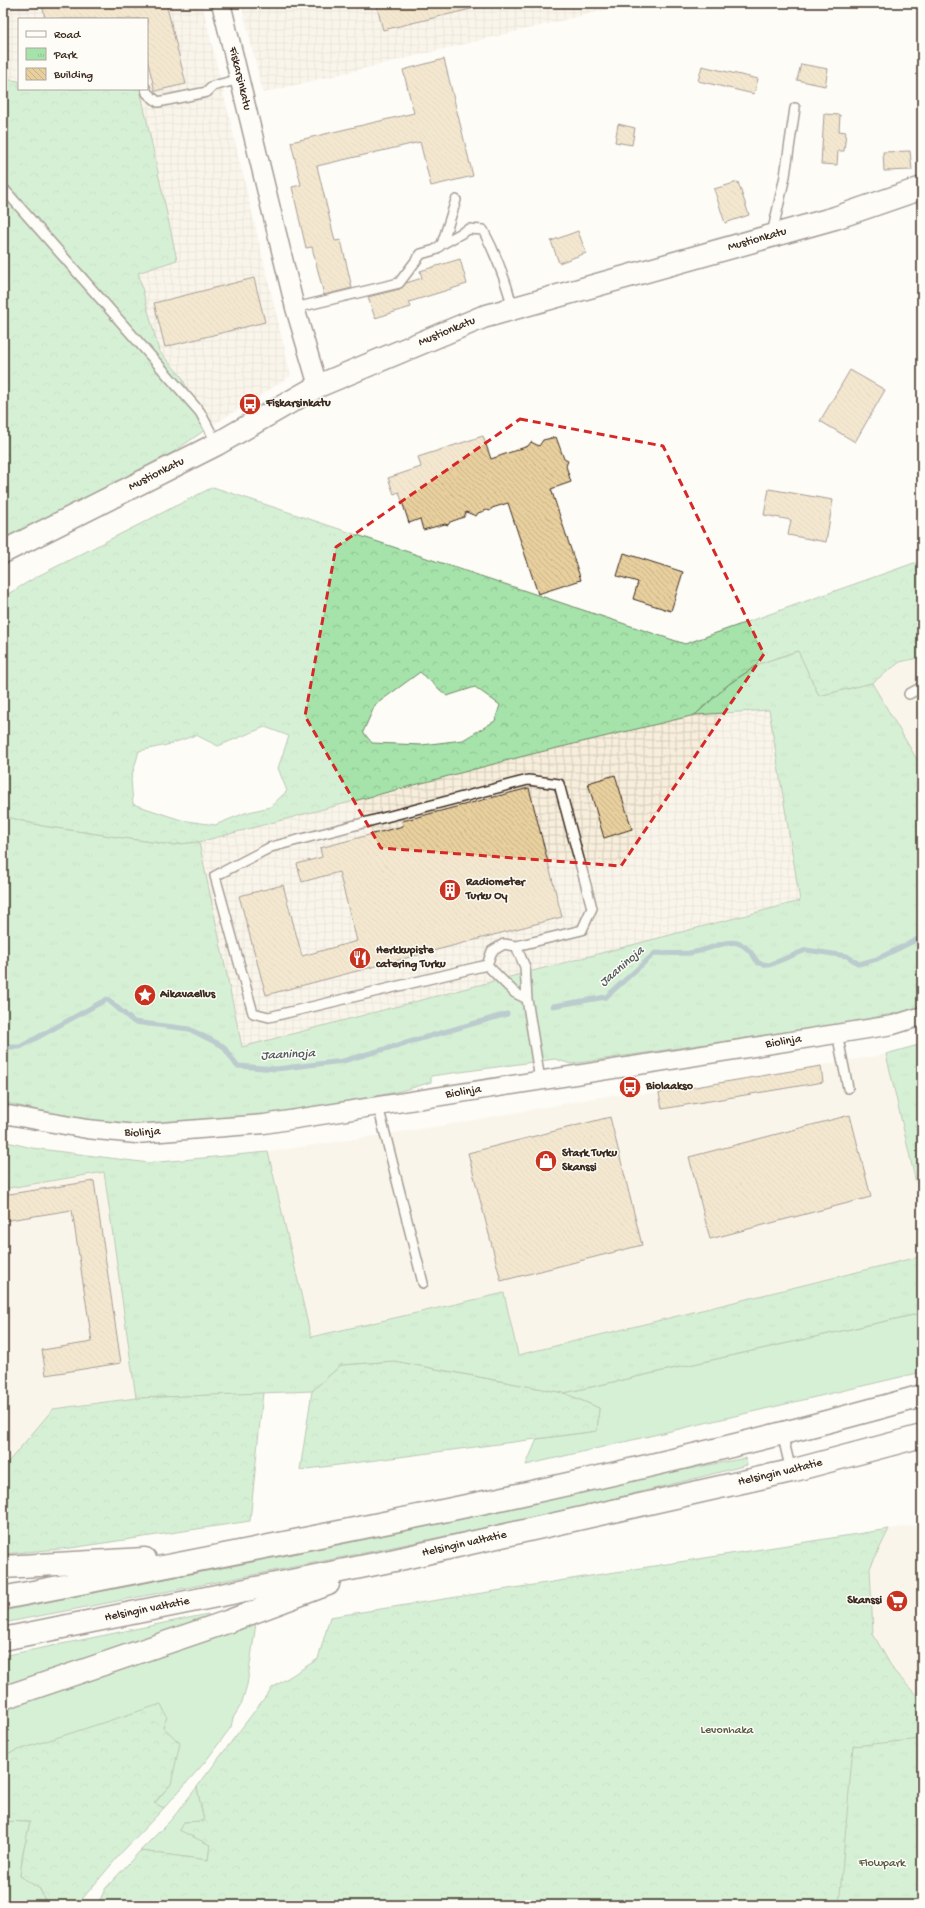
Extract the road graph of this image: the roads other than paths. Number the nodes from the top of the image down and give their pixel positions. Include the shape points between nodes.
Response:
1 (221, 3) edge
2 (240, 79) junction
3 (146, 90) edge
4 (795, 108) dead end
5 (3, 188) edge
6 (922, 188) edge
7 (456, 200) dead end
8 (772, 236) junction
9 (442, 244) junction
10 (295, 308) junction
11 (513, 309) junction
12 (318, 386) junction
13 (217, 444) junction
14 (3, 552) edge
15 (922, 687) edge
16 (909, 694) dead end
17 (516, 946) junction
18 (487, 965) junction
19 (527, 999) junction
20 (922, 1016) edge
21 (837, 1033) junction
22 (540, 1080) junction
23 (848, 1088) dead end
24 (378, 1106) junction
25 (3, 1114) edge
26 (423, 1283) dead end
27 (922, 1396) edge
28 (782, 1432) junction
29 (922, 1436) edge
30 (791, 1471) junction
31 (228, 1554) junction
32 (395, 1560) junction
33 (3, 1568) edge
34 (3, 1598) edge
35 (3, 1639) edge
36 (3, 1698) edge

1 - 2 street, Fiskarsinkatu
2 - 3 lane via 213,86 207,92 158,102
2 - 10 street, Fiskarsinkatu
4 - 8 lane via 785,176
5 - 13 lane via 200,412
6 - 8 main road, Mustionkatu via 835,218
7 - 9 lane
8 - 11 main road, Mustionkatu
9 - 10 lane via 421,254 399,283
9 - 11 lane via 469,229 484,230 503,271
10 - 12 street, Fiskarsinkatu
11 - 12 main road, Mustionkatu via 483,317
12 - 13 main road, Mustionkatu
13 - 14 main road, Mustionkatu
15 - 16 lane
17 - 18 lane via 504,944 492,951
17 - 18 lane via 582,930 592,908 559,784 528,780 271,848 215,876 253,1013 269,1017
17 - 19 lane via 525,967
18 - 19 lane via 515,993
19 - 22 lane
20 - 21 street, Biolinja via 893,1025
21 - 22 street, Biolinja
21 - 23 lane
22 - 24 street, Biolinja
24 - 25 street, Biolinja via 264,1124 136,1134 87,1129
24 - 26 lane
27 - 28 main road
28 - 30 lane
28 - 31 main road via 695,1455 481,1503
29 - 30 main road, Helsingin valtatie
30 - 32 main road, Helsingin valtatie
31 - 33 main road
31 - 34 main road
32 - 35 main road, Helsingin valtatie
32 - 36 main road via 227,1622

